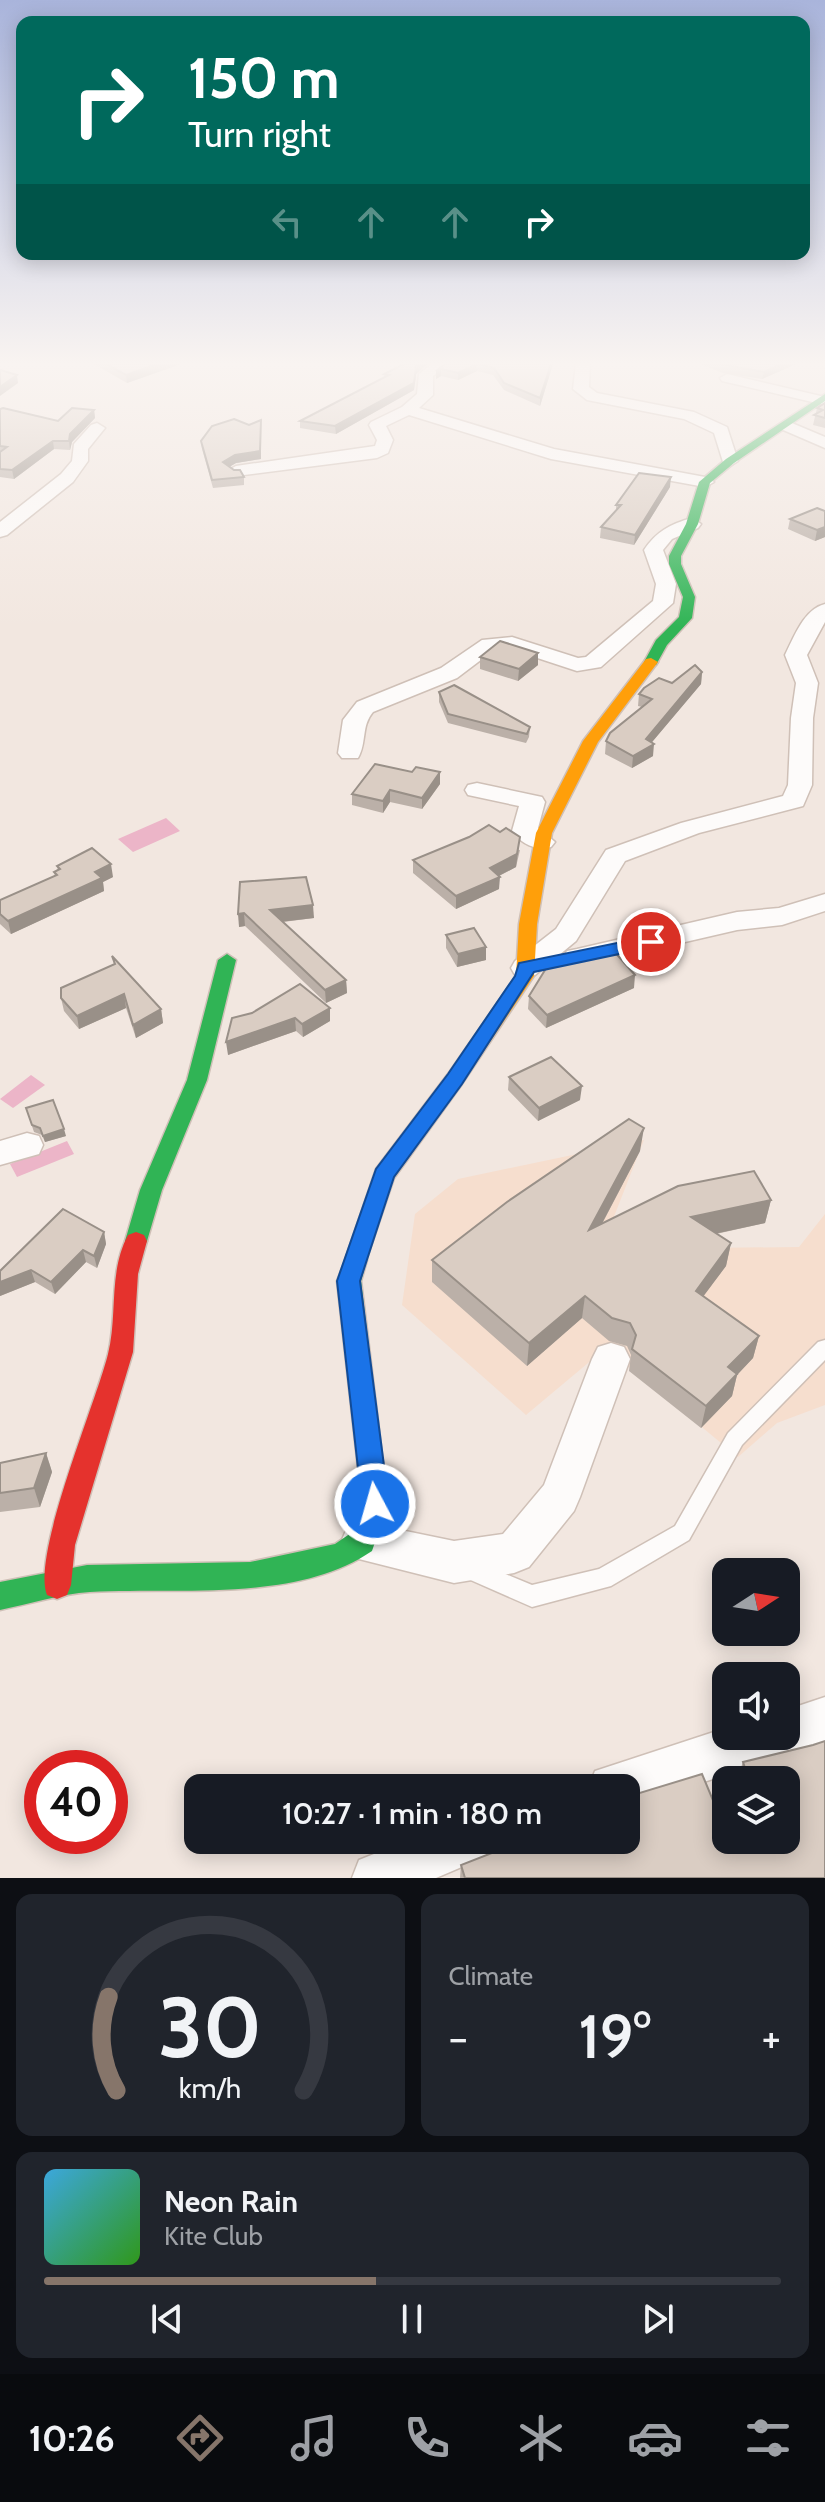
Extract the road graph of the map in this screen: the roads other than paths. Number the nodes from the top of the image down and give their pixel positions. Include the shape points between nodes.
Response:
1 (80, 452) edge
2 (376, 452) edge
3 (543, 452) edge
4 (727, 452) edge
5 (745, 452) edge
6 (730, 461) junction
7 (236, 471) edge
8 (705, 482) junction
9 (692, 524) junction
10 (0, 531) edge
11 (825, 610) edge
12 (350, 753) dead end
13 (477, 790) dead end
14 (542, 842) junction
15 (825, 902) edge
16 (227, 960) dead end
17 (525, 968) junction
18 (825, 1348) edge
19 (611, 1359) dead end
20 (362, 1542) junction
21 (454, 1562) junction
22 (57, 1585) junction
23 (0, 1596) edge
24 (825, 1720) edge
25 (800, 1728) edge
26 (732, 1750) edge
27 (640, 1779) edge
28 (440, 1854) edge
29 (401, 1873) edge

1 - 10 street via 80,461 67,478
2 - 7 street
3 - 8 street
4 - 6 street
5 - 6 street
6 - 8 street
8 - 9 street
9 - 12 street via 665,535 653,550 666,584 663,603 593,662 577,665 512,643 489,644 449,673 365,707 354,720
9 - 14 street via 675,556 689,597 685,618 591,741
11 - 17 street via 809,627 796,655 807,683 800,785 794,801 690,828 615,856 566,935
13 - 14 street via 533,802 525,831
14 - 17 street
15 - 17 street via 782,916 737,921
16 - 22 street via 197,1080 151,1190 126,1274 121,1352 61,1545
17 - 20 street via 525,976 464,1066 384,1175 349,1281 375,1504
18 - 21 lane via 735,1439 682,1533 616,1572 532,1596
19 - 21 street via 560,1497 514,1553
20 - 21 street
20 - 22 street via 341,1556 250,1576 87,1579
22 - 23 street
24 - 25 street
26 - 27 street
28 - 29 street

